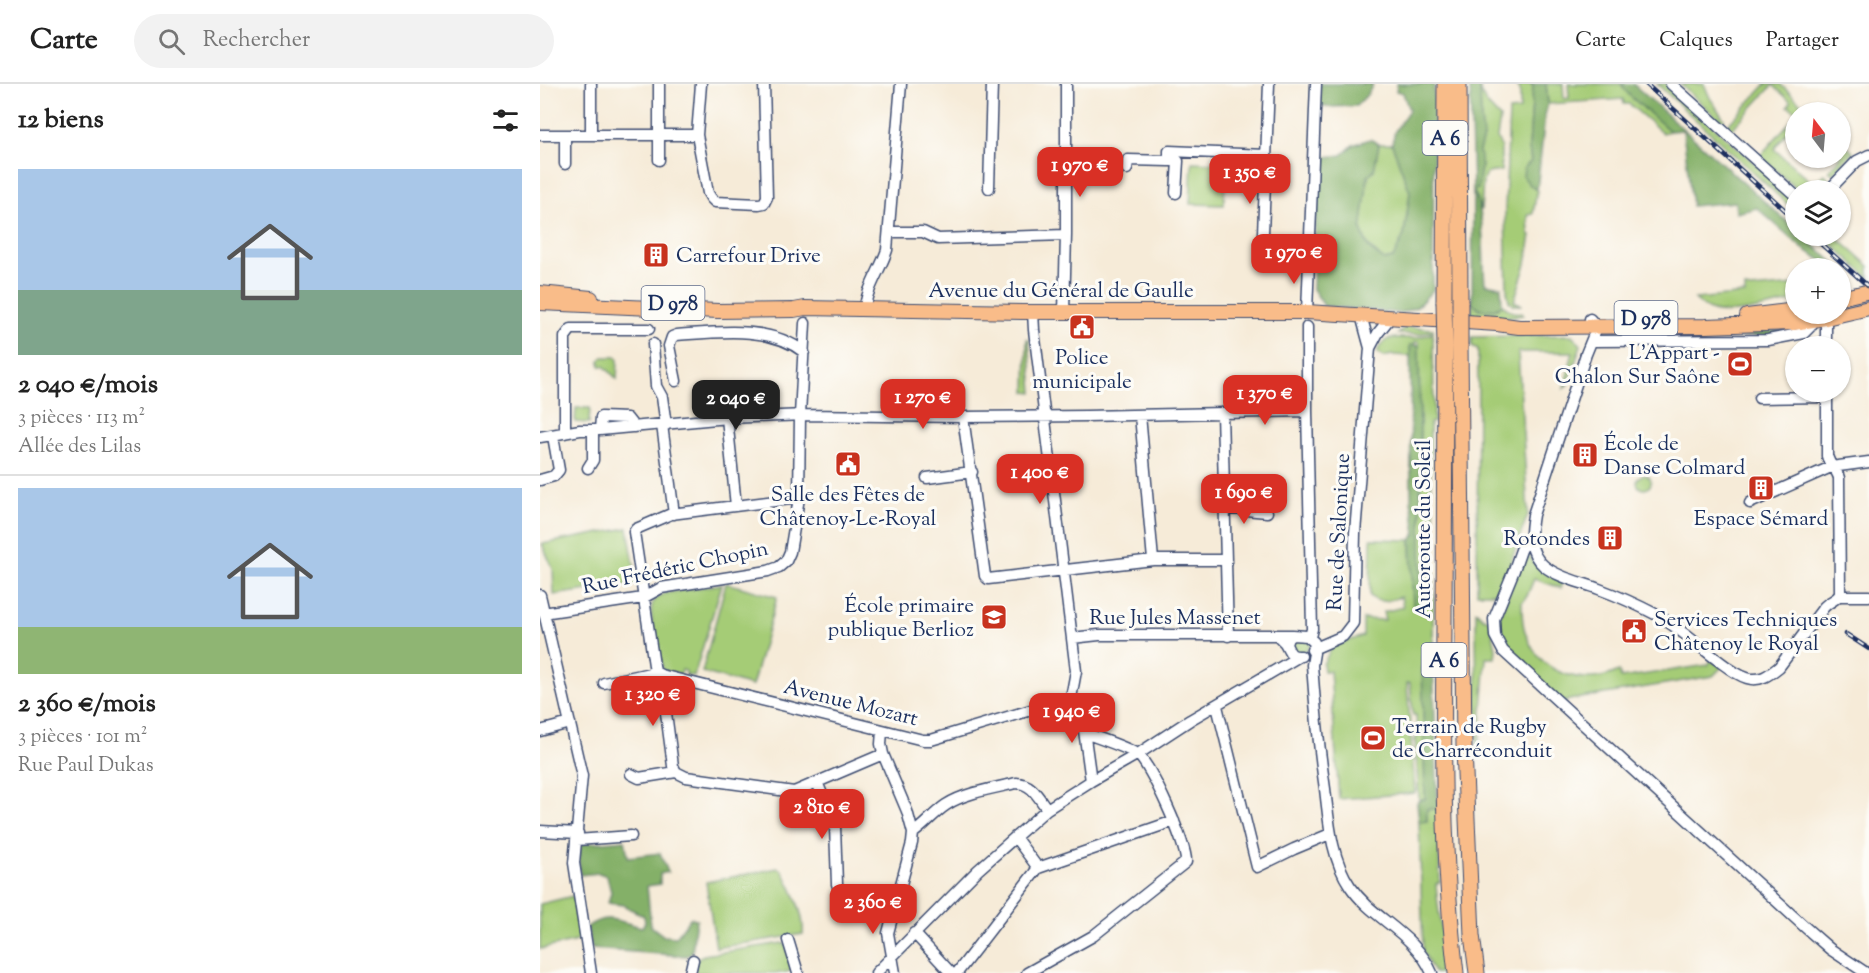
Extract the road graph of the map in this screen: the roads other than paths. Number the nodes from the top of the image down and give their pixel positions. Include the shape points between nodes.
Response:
1 (591, 84) edge
2 (659, 84) edge
3 (701, 84) edge
4 (764, 84) edge
5 (901, 84) edge
6 (992, 84) edge
7 (1066, 84) edge
8 (1269, 84) edge
9 (1316, 84) edge
10 (1444, 84) edge
11 (1459, 84) edge
12 (1671, 84) edge
13 (540, 135) edge
14 (565, 135) junction
15 (591, 135) junction
16 (659, 135) junction
17 (697, 135) junction
18 (1266, 155) junction
19 (1869, 155) edge
20 (659, 160) dead end
21 (1169, 161) junction
22 (565, 164) dead end
23 (1127, 169) dead end
24 (1839, 180) edge
25 (1785, 186) edge
26 (989, 188) dead end
27 (1176, 192) dead end
28 (890, 232) junction
29 (1066, 235) junction
30 (1308, 259) junction
31 (1866, 292) dead end
32 (540, 293) edge
33 (1851, 295) edge
34 (540, 303) edge
35 (805, 308) junction
36 (1869, 308) edge
37 (865, 310) junction
38 (1785, 311) edge
39 (1033, 312) junction
40 (1064, 312) junction
41 (1307, 312) junction
42 (1851, 312) edge
43 (1361, 315) junction
44 (1390, 318) junction
45 (805, 323) dead end
46 (1588, 323) junction
47 (1785, 323) edge
48 (1815, 324) edge
49 (1308, 327) dead end
50 (649, 329) dead end
51 (1366, 332) junction
52 (1378, 333) junction
53 (1592, 341) junction
54 (653, 344) dead end
55 (1453, 346) junction
56 (1370, 348) junction
57 (804, 352) junction
58 (1586, 354) junction
59 (676, 381) dead end
60 (1785, 396) edge
61 (1759, 398) dead end
62 (1827, 402) edge
63 (1307, 411) junction
64 (1222, 413) junction
65 (800, 415) junction
66 (1044, 416) junction
67 (1140, 416) junction
68 (727, 417) junction
69 (963, 417) junction
70 (664, 425) junction
71 (597, 430) junction
72 (565, 433) junction
73 (553, 436) junction
74 (540, 437) edge
75 (1869, 462) edge
76 (1831, 467) junction
77 (588, 468) dead end
78 (972, 472) junction
79 (927, 478) dead end
80 (540, 480) edge
81 (799, 498) junction
82 (1750, 503) dead end
83 (736, 506) junction
84 (1224, 508) junction
85 (1267, 512) dead end
86 (674, 514) junction
87 (1530, 538) junction
88 (1153, 560) junction
89 (1226, 560) junction
90 (1063, 571) junction
91 (540, 595) edge
92 (1839, 596) junction
93 (1869, 596) edge
94 (643, 598) junction
95 (543, 613) junction
96 (1228, 636) junction
97 (1072, 638) junction
98 (1286, 641) junction
99 (1308, 648) junction
100 (1284, 666) junction
101 (658, 674) junction
102 (604, 683) dead end
103 (1071, 698) junction
104 (1217, 706) junction
105 (570, 723) junction
106 (540, 731) edge
107 (882, 731) junction
108 (1085, 733) junction
109 (883, 754) junction
110 (1138, 754) junction
111 (676, 772) junction
112 (631, 774) dead end
113 (1091, 781) junction
114 (818, 782) junction
115 (1047, 809) junction
116 (1174, 821) junction
117 (540, 831) edge
118 (913, 833) junction
119 (1330, 834) junction
120 (578, 836) junction
121 (631, 836) dead end
122 (1015, 837) junction
123 (1038, 868) junction
124 (840, 892) dead end
125 (914, 933) junction
126 (788, 940) dead end
127 (893, 956) junction
128 (693, 960) dead end
129 (880, 969) edge
130 (894, 972) edge
131 (591, 973) edge
132 (690, 973) edge
133 (798, 973) edge
134 (951, 973) edge
135 (957, 973) edge
136 (1027, 973) edge
137 (1432, 973) edge
138 (1456, 973) edge
139 (1477, 973) edge
140 (1866, 973) edge

1 - 15 street
2 - 16 street
3 - 17 street
4 - 17 street via 764,202 715,202 708,193
5 - 28 street
6 - 26 street
7 - 29 street
8 - 18 street
9 - 30 street
10 - 55 highway, Autoroute du Soleil / A 6, bridge via 1444,302
11 - 55 highway, Autoroute du Soleil / A 6, bridge via 1460,303
12 - 25 street
13 - 14 street
14 - 15 street
14 - 22 street
15 - 16 street
16 - 17 street
16 - 20 street
18 - 21 street via 1169,151
18 - 30 street via 1262,258
19 - 24 street
21 - 23 street via 1128,160
21 - 27 street via 1178,161
28 - 29 street via 923,232 938,239
28 - 37 street via 886,256 865,301
29 - 40 street
30 - 41 street
31 - 33 main road
32 - 35 main road, Avenue du Général de Gaulle / D 978 via 603,300
34 - 35 main road, Avenue du Général de Gaulle / D 978 via 718,311
35 - 37 main road, Avenue du Général de Gaulle / D 978
36 - 42 main road, D 978
37 - 39 main road, Avenue du Général de Gaulle / D 978
38 - 46 main road, D 978
39 - 40 main road, Avenue du Général de Gaulle / D 978
39 - 66 street
40 - 41 main road, Avenue du Général de Gaulle / D 978
41 - 43 main road, Avenue du Général de Gaulle / D 978
43 - 44 main road, Avenue du Général de Gaulle / D 978
43 - 51 street, Rue de Salonique
44 - 46 main road, Avenue du Général de Gaulle / D 978 via 1519,327
44 - 52 street, Rue de Salonique
45 - 57 street, Rue Frédéric Chopin
46 - 47 main road, D 978
46 - 53 street
46 - 58 street
48 - 53 street via 1807,331 1778,338
49 - 63 street
50 - 72 street via 567,332
51 - 52 street
51 - 56 street, Rue de Salonique
52 - 56 street, Rue de Salonique
53 - 58 street
54 - 70 street
55 - 138 highway, Autoroute du Soleil / A 6 via 1443,749 1445,853
55 - 139 highway, Autoroute du Soleil / A 6 via 1464,749
56 - 99 street, Rue de Salonique via 1355,533 1353,623 1343,636
57 - 59 street via 767,335 677,334 669,346
57 - 65 street, Rue Frédéric Chopin via 806,392
58 - 87 street via 1533,515
60 - 61 street
62 - 76 street via 1827,456
63 - 64 street
63 - 99 street via 1312,629
64 - 67 street
64 - 84 street
65 - 68 street
65 - 69 street
65 - 81 street, Rue Frédéric Chopin
66 - 67 street
66 - 69 street
66 - 90 street
67 - 88 street
68 - 70 street
68 - 83 street
69 - 78 street
70 - 71 street via 634,427 627,418 601,417
70 - 86 street
71 - 72 street
71 - 77 street via 593,460
72 - 73 street
73 - 74 street
73 - 80 street via 559,470
75 - 76 street
76 - 82 street
76 - 92 street via 1839,478
78 - 79 street
78 - 90 street via 988,579
81 - 83 street
81 - 94 street, Rue Frédéric Chopin via 790,552 779,567 661,588
83 - 86 street
84 - 85 street
84 - 89 street
86 - 94 street via 639,526 634,532
87 - 92 street via 1544,567 1659,616 1746,678 1760,679 1779,667 1824,607
87 - 140 street via 1521,550 1494,619 1495,636 1503,651 1822,942
88 - 89 street
88 - 90 street
89 - 96 street
90 - 97 street
91 - 95 street
92 - 93 street
94 - 95 street, Rue Frédéric Chopin
94 - 101 street
95 - 105 street
96 - 97 street, Rue Jules Massenet
96 - 98 street, Rue Jules Massenet
97 - 103 street via 1076,671
98 - 99 street, Rue Jules Massenet
98 - 99 street via 1291,655
98 - 100 street
99 - 100 street, Rue de Salonique
99 - 119 street
100 - 104 street, Rue de Salonique
101 - 102 street
101 - 107 street, Avenue Mozart
101 - 111 street
103 - 107 street, Avenue Mozart via 931,740
103 - 108 street via 1080,710
104 - 110 street, Rue de Salonique
104 - 119 street via 1257,867
105 - 106 street
105 - 120 street via 582,776
107 - 109 street
108 - 110 street
108 - 113 street
109 - 114 street
109 - 118 street
110 - 113 street, Rue de Salonique
110 - 116 street
111 - 112 street via 639,778
111 - 114 street via 696,779 788,792
113 - 115 street, Rue de Salonique
114 - 124 street via 835,826
115 - 118 street via 1030,787 1016,783 953,801
115 - 122 street, Rue de Salonique
116 - 123 street
116 - 136 street via 1185,852 1183,866 1093,936
117 - 120 street
118 - 127 street via 888,933
119 - 137 street via 1336,858 1352,888 1410,942
120 - 121 street
120 - 131 street via 574,863
122 - 123 street
122 - 125 street, Rue de Salonique
123 - 135 street
125 - 127 street, Rue de Salonique
125 - 134 street
126 - 133 street
127 - 129 street, Rue de Salonique
127 - 130 street
128 - 132 street
129 - 130 street

